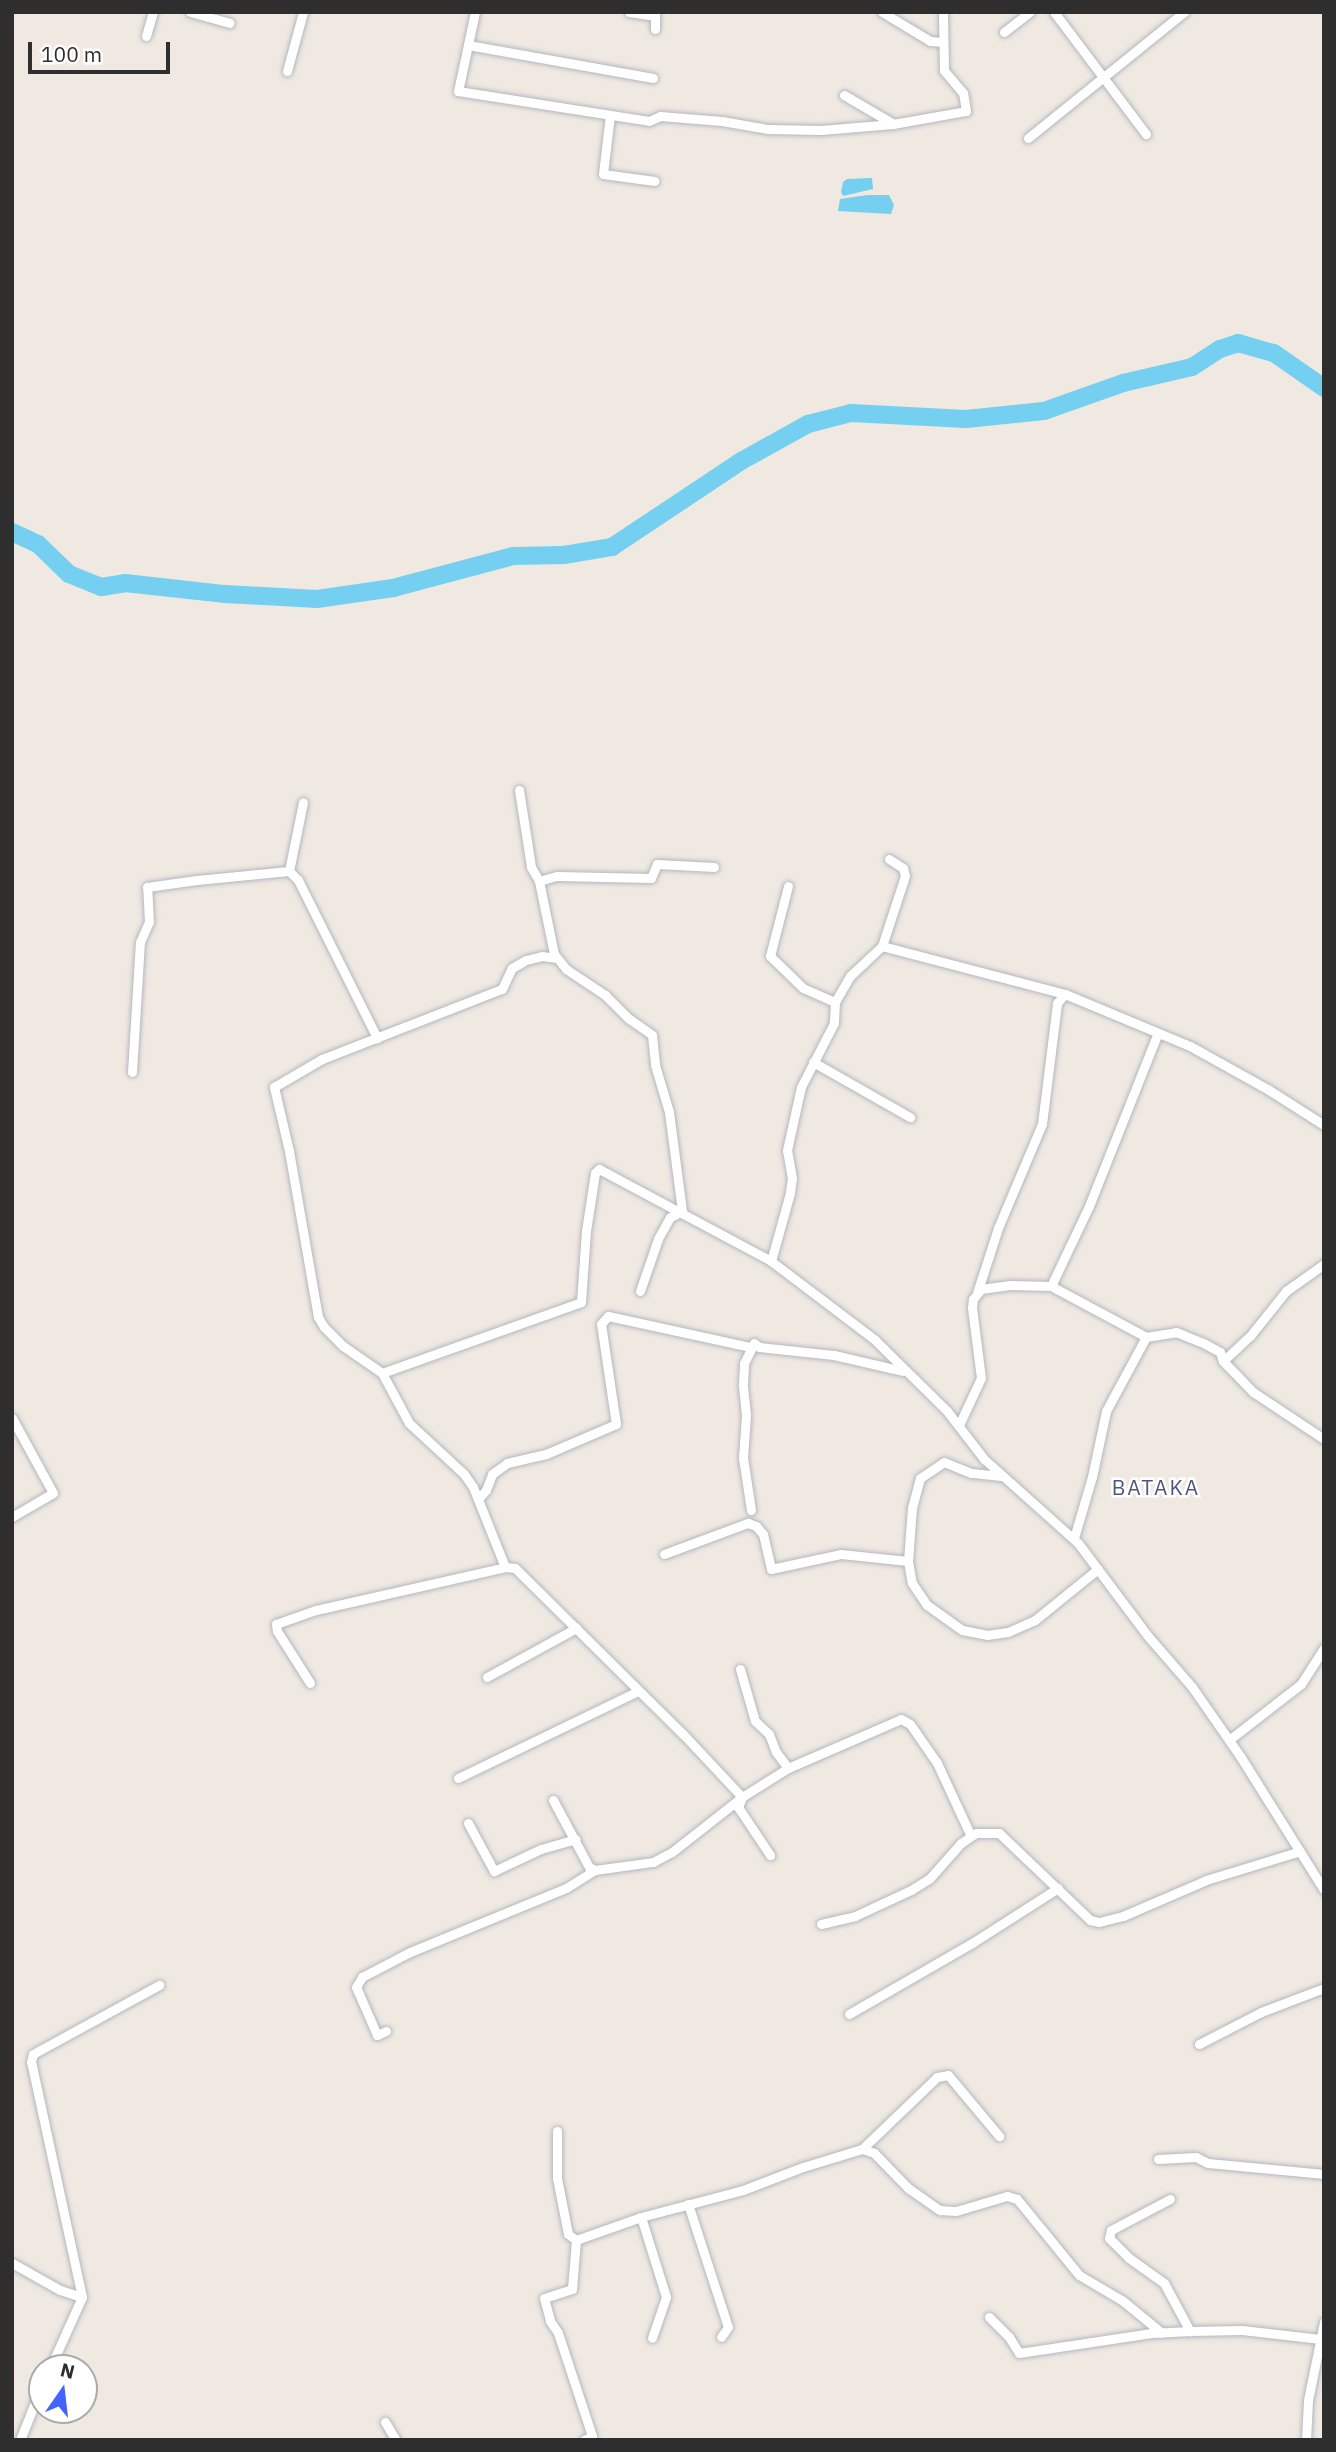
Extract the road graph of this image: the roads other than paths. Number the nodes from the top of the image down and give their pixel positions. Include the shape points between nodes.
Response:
1 (153, 12) edge
2 (190, 12) edge
3 (303, 12) edge
4 (475, 12) edge
5 (629, 12) edge
6 (882, 12) edge
7 (943, 12) edge
8 (1030, 12) edge
9 (1054, 12) edge
10 (1184, 12) edge
11 (655, 14) edge
12 (229, 23) dead end
13 (655, 29) dead end
14 (1004, 32) dead end
15 (146, 36) dead end
16 (943, 42) junction
17 (468, 45) junction
18 (287, 71) dead end
19 (653, 78) dead end
20 (1102, 79) junction
21 (844, 95) dead end
22 (610, 115) junction
23 (893, 124) junction
24 (1146, 134) dead end
25 (1028, 138) dead end
26 (654, 181) dead end
27 (519, 790) dead end
28 (303, 802) dead end
29 (889, 859) dead end
30 (715, 867) dead end
31 (289, 871) junction
32 (539, 881) junction
33 (788, 886) dead end
34 (882, 946) junction
35 (557, 958) junction
36 (1065, 994) junction
37 (835, 1002) junction
38 (1158, 1033) junction
39 (377, 1038) junction
40 (813, 1062) junction
41 (132, 1072) dead end
42 (910, 1117) dead end
43 (1324, 1125) edge
44 (682, 1211) junction
45 (771, 1261) junction
46 (1324, 1264) edge
47 (1051, 1286) junction
48 (640, 1291) dead end
49 (976, 1293) junction
50 (1146, 1337) junction
51 (750, 1347) junction
52 (1223, 1361) junction
53 (904, 1371) junction
54 (382, 1373) junction
55 (12, 1418) edge
56 (959, 1425) junction
57 (1324, 1439) edge
58 (1001, 1476) junction
59 (478, 1499) junction
60 (751, 1510) dead end
61 (12, 1517) edge
62 (1074, 1538) junction
63 (664, 1554) dead end
64 (908, 1561) junction
65 (505, 1567) junction
66 (1098, 1569) junction
67 (576, 1628) junction
68 (1324, 1648) edge
69 (740, 1669) dead end
70 (487, 1677) dead end
71 (310, 1683) dead end
72 (638, 1691) junction
73 (1229, 1740) junction
74 (788, 1768) junction
75 (458, 1777) dead end
76 (742, 1797) junction
77 (553, 1800) dead end
78 (468, 1823) dead end
79 (970, 1835) junction
80 (576, 1839) junction
81 (1300, 1851) junction
82 (770, 1855) dead end
83 (596, 1870) junction
84 (1058, 1888) junction
85 (1324, 1890) edge
86 (821, 1924) dead end
87 (159, 1985) dead end
88 (1324, 1987) edge
89 (849, 2014) dead end
90 (386, 2031) dead end
91 (1199, 2044) dead end
92 (557, 2131) dead end
93 (999, 2136) dead end
94 (862, 2149) junction
95 (1158, 2159) dead end
96 (1324, 2174) edge
97 (1170, 2199) dead end
98 (688, 2204) junction
99 (641, 2217) junction
100 (576, 2240) junction
101 (12, 2263) edge
102 (82, 2297) junction
103 (989, 2317) dead end
104 (1324, 2322) edge
105 (1190, 2331) junction
106 (1162, 2333) junction
107 (721, 2337) dead end
108 (652, 2338) dead end
109 (1320, 2339) junction
110 (56, 2354) edge
111 (1313, 2374) junction
112 (1324, 2374) edge
113 (28, 2420) edge
114 (385, 2422) dead end
115 (20, 2440) edge
116 (396, 2440) edge
117 (583, 2440) edge
118 (1306, 2440) edge

1 - 15 street
2 - 12 street
3 - 18 street
4 - 17 street
5 - 11 street
6 - 16 street via 930,41
7 - 16 street
8 - 14 street
9 - 20 street
10 - 20 street
11 - 13 street
16 - 23 street via 944,70 963,93 966,111
17 - 19 street
17 - 22 street via 458,91
20 - 24 street
20 - 25 street
21 - 23 street
22 - 23 street via 649,121 660,116 722,121 768,129
22 - 26 street via 603,174
27 - 32 street via 531,867
28 - 31 street
29 - 34 street via 903,868 905,876
30 - 32 street via 657,864 651,878 557,876
31 - 39 street
31 - 41 street via 147,887 149,922 140,942
32 - 35 street
33 - 37 street via 770,956 803,988
34 - 36 street
34 - 37 street via 850,976
35 - 39 street via 526,960 512,968 502,989
35 - 44 street via 577,979 605,995 652,1035 655,1065 669,1112
36 - 38 street
36 - 49 street via 1057,1003 1042,1124
37 - 40 street via 834,1023
38 - 43 street via 1190,1046
38 - 47 street
39 - 54 street via 322,1059 274,1087 318,1317 343,1346
40 - 42 street
40 - 45 street via 801,1087 787,1150 790,1193
44 - 45 street
44 - 48 street via 670,1217 658,1239
44 - 54 street via 596,1170 580,1302
45 - 53 street via 875,1340
46 - 52 street via 1286,1291
47 - 49 street via 988,1287
47 - 50 street
49 - 56 street via 972,1308 981,1378
50 - 52 street via 1176,1332 1220,1352
50 - 62 street via 1106,1411
51 - 53 street via 754,1343 834,1355
51 - 59 street via 608,1316 601,1324 616,1424 546,1454 507,1463 492,1474
51 - 60 street via 744,1363 743,1458
52 - 57 street via 1253,1392
53 - 56 street
54 - 59 street via 409,1423 464,1474
55 - 61 street via 53,1493
56 - 58 street
58 - 62 street
58 - 64 street via 971,1473 944,1462 924,1473 912,1508
59 - 65 street
62 - 66 street
63 - 64 street via 748,1524 756,1525 763,1534 771,1569 841,1554
64 - 66 street via 912,1583 927,1605 962,1630 986,1635 1008,1632 1035,1620
65 - 67 street via 520,1572
65 - 71 street via 316,1610 276,1625
66 - 73 street
67 - 70 street
67 - 72 street
68 - 73 street via 1301,1684
69 - 74 street via 755,1721 769,1734
72 - 75 street
72 - 76 street
73 - 81 street
74 - 76 street
74 - 79 street via 905,1720 937,1763
76 - 82 street via 738,1807
76 - 83 street via 663,1858
77 - 80 street
78 - 80 street via 494,1871
79 - 84 street via 999,1833
79 - 86 street via 943,1866 911,1890 855,1916
80 - 83 street via 589,1867
81 - 84 street via 1188,1887 1114,1919 1090,1920
81 - 85 street
83 - 90 street via 566,1888 410,1952 362,1977 355,1987 377,2035
84 - 89 street
87 - 102 street via 33,2054 31,2062
88 - 91 street
92 - 100 street via 557,2178 568,2234
93 - 94 street via 948,2075 937,2077
94 - 98 street
94 - 106 street via 874,2153 908,2188 940,2210 956,2211 1007,2196 1017,2199 1079,2275 1123,2301
95 - 96 street via 1196,2157 1208,2163
97 - 105 street via 1111,2230 1109,2238 1164,2283
98 - 99 street
98 - 107 street via 728,2327
99 - 100 street
99 - 108 street via 666,2297
100 - 117 street via 572,2289 544,2298 592,2436
101 - 102 street
102 - 110 street
103 - 106 street via 1019,2353
104 - 109 street
105 - 106 street
105 - 109 street via 1242,2330
109 - 111 street
111 - 112 street
111 - 118 street
113 - 115 street
114 - 116 street

